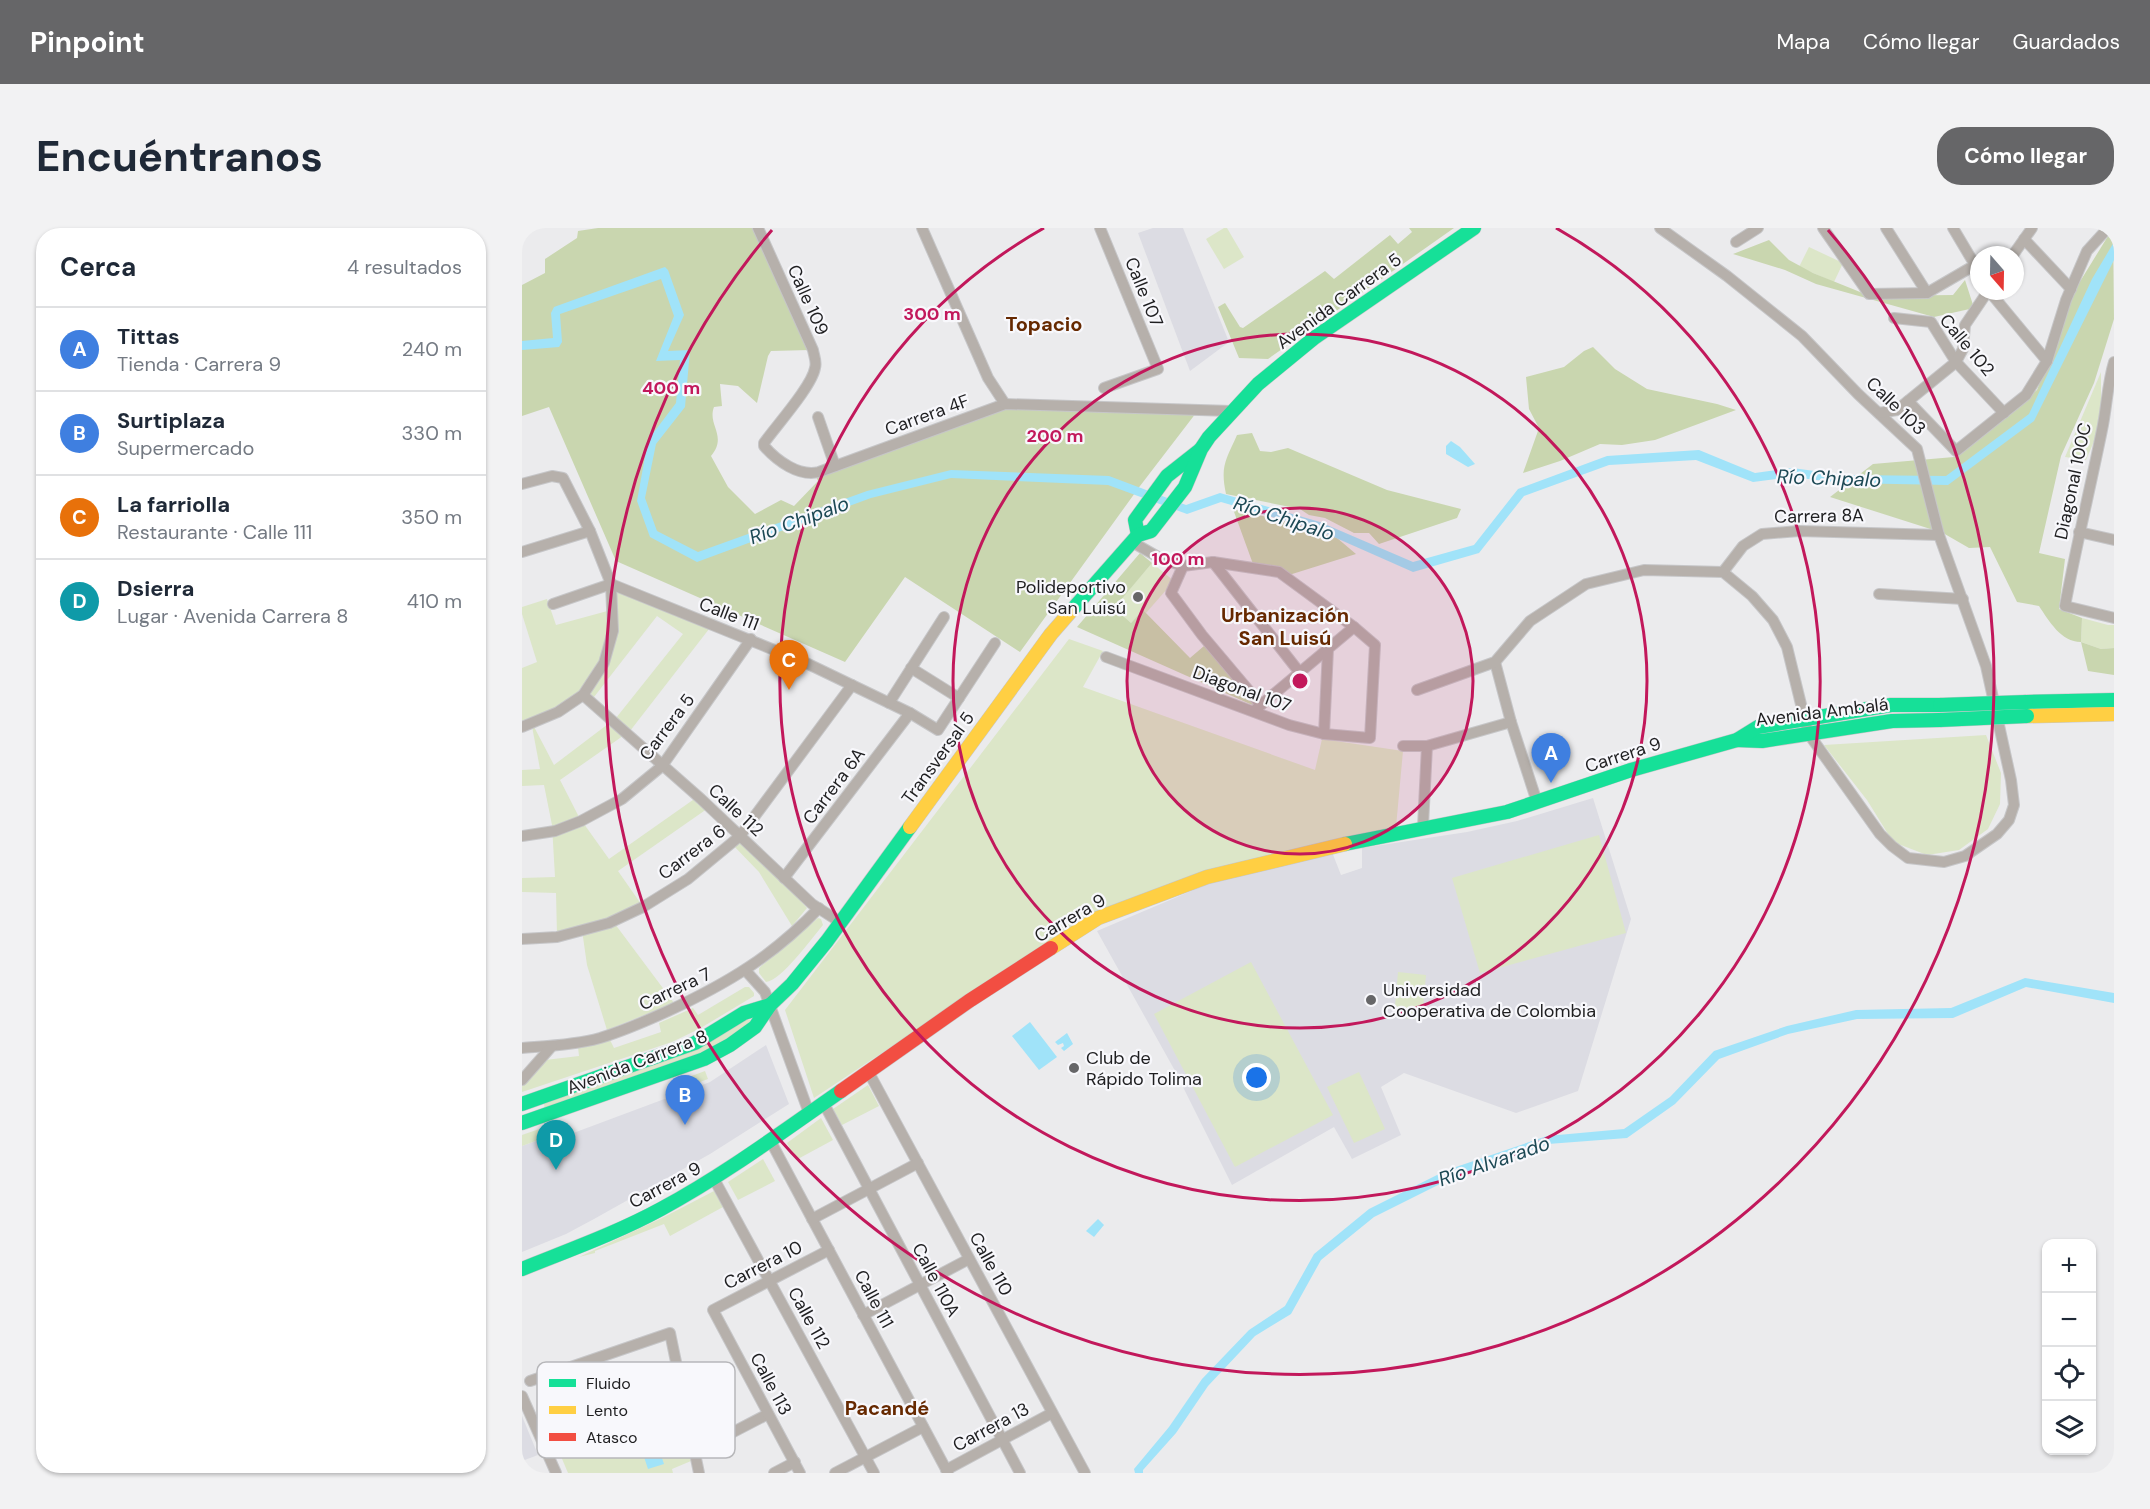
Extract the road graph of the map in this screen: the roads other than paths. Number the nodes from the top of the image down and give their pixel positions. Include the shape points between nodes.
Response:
1 (758, 228) edge
2 (922, 228) edge
3 (1100, 228) edge
4 (1474, 228) edge
5 (1660, 228) edge
6 (1758, 228) edge
7 (1823, 228) edge
8 (1886, 228) edge
9 (1953, 228) edge
10 (2032, 228) edge
11 (2108, 228) edge
12 (2024, 239) junction
13 (1736, 242) dead end
14 (2019, 246) edge
15 (2071, 290) junction
16 (1927, 292) junction
17 (1983, 300) edge
18 (1996, 300) edge
19 (1894, 318) dead end
20 (2047, 361) junction
21 (1956, 362) junction
22 (2114, 362) edge
23 (1104, 388) dead end
24 (1908, 401) junction
25 (1005, 404) junction
26 (1231, 411) junction
27 (1879, 413) junction
28 (2004, 413) junction
29 (818, 417) dead end
30 (2108, 427) edge
31 (1201, 449) junction
32 (835, 466) junction
33 (811, 474) joint
34 (522, 484) edge
35 (590, 531) junction
36 (2079, 532) junction
37 (1939, 535) junction
38 (1140, 536) junction
39 (2114, 540) edge
40 (522, 552) edge
41 (1213, 562) junction
42 (1183, 566) junction
43 (1723, 572) junction
44 (611, 584) junction
45 (1879, 594) dead end
46 (1963, 599) junction
47 (553, 603) dead end
48 (944, 617) dead end
49 (2114, 618) edge
50 (1354, 627) junction
51 (751, 639) junction
52 (995, 643) dead end
53 (1328, 649) junction
54 (1106, 657) dead end
55 (1495, 662) junction
56 (911, 668) junction
57 (1300, 672) junction
58 (852, 685) junction
59 (1417, 690) dead end
60 (583, 695) junction
61 (959, 698) junction
62 (2114, 700) edge
63 (889, 703) junction
64 (1257, 708) junction
65 (2027, 709) junction
66 (910, 714) junction
67 (2114, 714) edge
68 (1805, 719) junction
69 (1511, 722) junction
70 (522, 727) edge
71 (1808, 733) junction
72 (1324, 734) junction
73 (1737, 740) junction
74 (1403, 746) dead end
75 (1427, 746) junction
76 (662, 766) junction
77 (1537, 802) junction
78 (1423, 826) junction
79 (522, 836) edge
80 (740, 836) junction
81 (784, 878) junction
82 (819, 908) junction
83 (840, 922) junction
84 (522, 939) edge
85 (746, 971) junction
86 (770, 1005) junction
87 (552, 1046) junction
88 (522, 1048) edge
89 (868, 1071) junction
90 (522, 1080) edge
91 (823, 1102) junction
92 (522, 1104) edge
93 (809, 1113) junction
94 (522, 1123) edge
95 (770, 1140) junction
96 (918, 1163) junction
97 (714, 1179) junction
98 (869, 1188) junction
99 (812, 1219) junction
100 (829, 1250) junction
101 (969, 1259) junction
102 (522, 1269) edge
103 (769, 1280) junction
104 (920, 1285) junction
105 (713, 1310) joint
106 (863, 1314) junction
107 (585, 1362) edge
108 (676, 1362) edge
109 (537, 1379) edge
110 (530, 1381) dead end
111 (522, 1396) edge
112 (1053, 1413) junction
113 (768, 1414) junction
114 (537, 1427) edge
115 (923, 1427) junction
116 (735, 1431) edge
117 (1002, 1440) junction
118 (866, 1457) junction
119 (550, 1458) edge
120 (695, 1458) edge
121 (795, 1462) junction
122 (947, 1471) edge
123 (556, 1473) edge
124 (698, 1473) edge
125 (774, 1473) edge
126 (800, 1473) edge
127 (835, 1473) edge
128 (874, 1473) edge
129 (1020, 1473) edge
130 (1085, 1473) edge

1 - 33 street, Calle 109 via 813,350 816,368 764,445 776,458
2 - 25 street via 988,378
3 - 23 street, Calle 107 via 1158,369
4 - 26 main road, Avenida Carrera 5 via 1314,338
5 - 27 street, Calle 103 via 1802,336
6 - 13 street
7 - 16 street via 1869,294
8 - 16 street
9 - 16 street via 1975,265
10 - 12 street
11 - 15 street via 2087,251
12 - 14 street
12 - 15 street
15 - 20 street
17 - 21 street via 1965,325 1963,349
18 - 20 street
19 - 21 street, Calle 102 via 1931,322
20 - 28 street via 2026,395
21 - 24 street
21 - 28 street, Calle 102
22 - 30 street, Diagonal 100C via 2108,383
24 - 27 street via 1897,410
24 - 28 street via 1956,451
25 - 26 street, Carrera 4F
25 - 32 street, Carrera 4F
26 - 31 main road, Transversal 5
27 - 37 street, Calle 103 via 1917,448
29 - 32 street
30 - 36 street, Diagonal 100C
31 - 38 main road, Transversal 5 via 1185,486
31 - 38 main road, Transversal 5 via 1167,476 1135,520
32 - 33 street, Carrera 4F
34 - 35 street via 552,476 563,478
35 - 40 street
35 - 44 street
36 - 39 street
36 - 49 street, Diagonal 100C via 2065,606
37 - 43 street, Carrera 8A via 1799,531 1762,534 1743,546
37 - 46 street, Calle 103
38 - 42 street via 1160,558
38 - 83 main road, Transversal 5 via 1051,634
41 - 42 street
41 - 50 street via 1279,572
41 - 57 street
42 - 64 street via 1171,593
43 - 55 street via 1644,570 1586,584 1530,621
43 - 68 street via 1752,596 1773,621 1786,647
44 - 47 street
44 - 51 street, Calle 111
44 - 60 street via 614,631 604,663
45 - 46 street
46 - 71 street, Calle 103 via 1991,688 2011,780 2014,805 1997,834 1965,856 1944,862 1908,858 1880,834
48 - 56 street
50 - 53 street
50 - 72 street, Diagonal 107 via 1375,645 1370,738
51 - 58 street, Calle 111
51 - 76 street, Carrera 5
52 - 61 street
53 - 57 street
53 - 72 street
54 - 64 street, Diagonal 107
55 - 59 street
55 - 69 street
56 - 61 street
56 - 63 street
57 - 64 street
58 - 63 street, Calle 111
58 - 80 street, Carrera 6
60 - 70 street via 558,712
60 - 76 street, Calle 112
61 - 66 street, Calle 111 via 938,730
62 - 65 main road, Avenida Ambalá
63 - 66 street, Calle 111
64 - 72 street, Diagonal 107 via 1289,725
65 - 67 main road, Avenida Ambalá
65 - 68 main road, Avenida Ambalá, bridge via 1891,705
65 - 71 main road, Avenida Ambalá, bridge via 1940,720 1892,720
66 - 81 street, Carrera 6A
68 - 71 street
68 - 73 main road, Avenida Ambalá via 1758,728
69 - 75 street
69 - 77 street
71 - 73 main road, Avenida Ambalá via 1762,741
73 - 77 main road, Carrera 9
74 - 75 street
75 - 78 street
76 - 79 street, Carrera 5 via 622,799 581,821 555,831
76 - 80 street, Calle 112
77 - 78 main road, Carrera 9 via 1507,812
78 - 89 main road, Carrera 9 via 1207,877 1098,918
80 - 81 street, Calle 112
80 - 84 street, Carrera 6 via 688,879 613,922 557,937
81 - 82 street, Calle 112
82 - 83 street, Calle 112
82 - 85 street, Carrera 7 via 795,933
83 - 86 main road, Transversal 5 via 792,984
85 - 86 street via 765,992
85 - 87 street, Carrera 7 via 641,1023 599,1038
86 - 92 main road, Avenida Carrera 8 via 744,1013 695,1043
86 - 93 street
86 - 94 main road, Avenida Carrera 8 via 755,1027 704,1059
87 - 88 street, Carrera 7
87 - 90 street
89 - 91 main road, Carrera 9
89 - 96 street, Calle 110
91 - 93 main road, Carrera 9
91 - 98 street, Calle 110A
93 - 95 main road, Carrera 9
95 - 97 main road, Carrera 9
95 - 99 street, Calle 111
96 - 98 street, Carrera 10
96 - 101 street, Calle 110
97 - 102 main road, Carrera 9 via 623,1228
97 - 103 street, Calle 112
98 - 99 street, Carrera 10
98 - 104 street, Calle 110A
99 - 100 street, Calle 111
100 - 103 street, Carrera 10
100 - 106 street, Calle 111
101 - 104 street
101 - 112 street, Calle 110
103 - 105 street, Carrera 10
103 - 118 street, Calle 112
104 - 106 street
104 - 117 street, Calle 110A
105 - 113 street, Calle 113
106 - 115 street, Calle 111
107 - 108 street via 670,1333
109 - 110 street
111 - 114 street
112 - 117 street, Carrera 13
112 - 130 street, Calle 110
113 - 116 street
113 - 121 street, Calle 113
115 - 118 street
115 - 122 street, Calle 111
117 - 122 street, Carrera 13
117 - 129 street, Calle 110A
118 - 127 street
118 - 128 street, Calle 112
119 - 123 street
120 - 124 street
121 - 125 street
121 - 126 street, Calle 113

